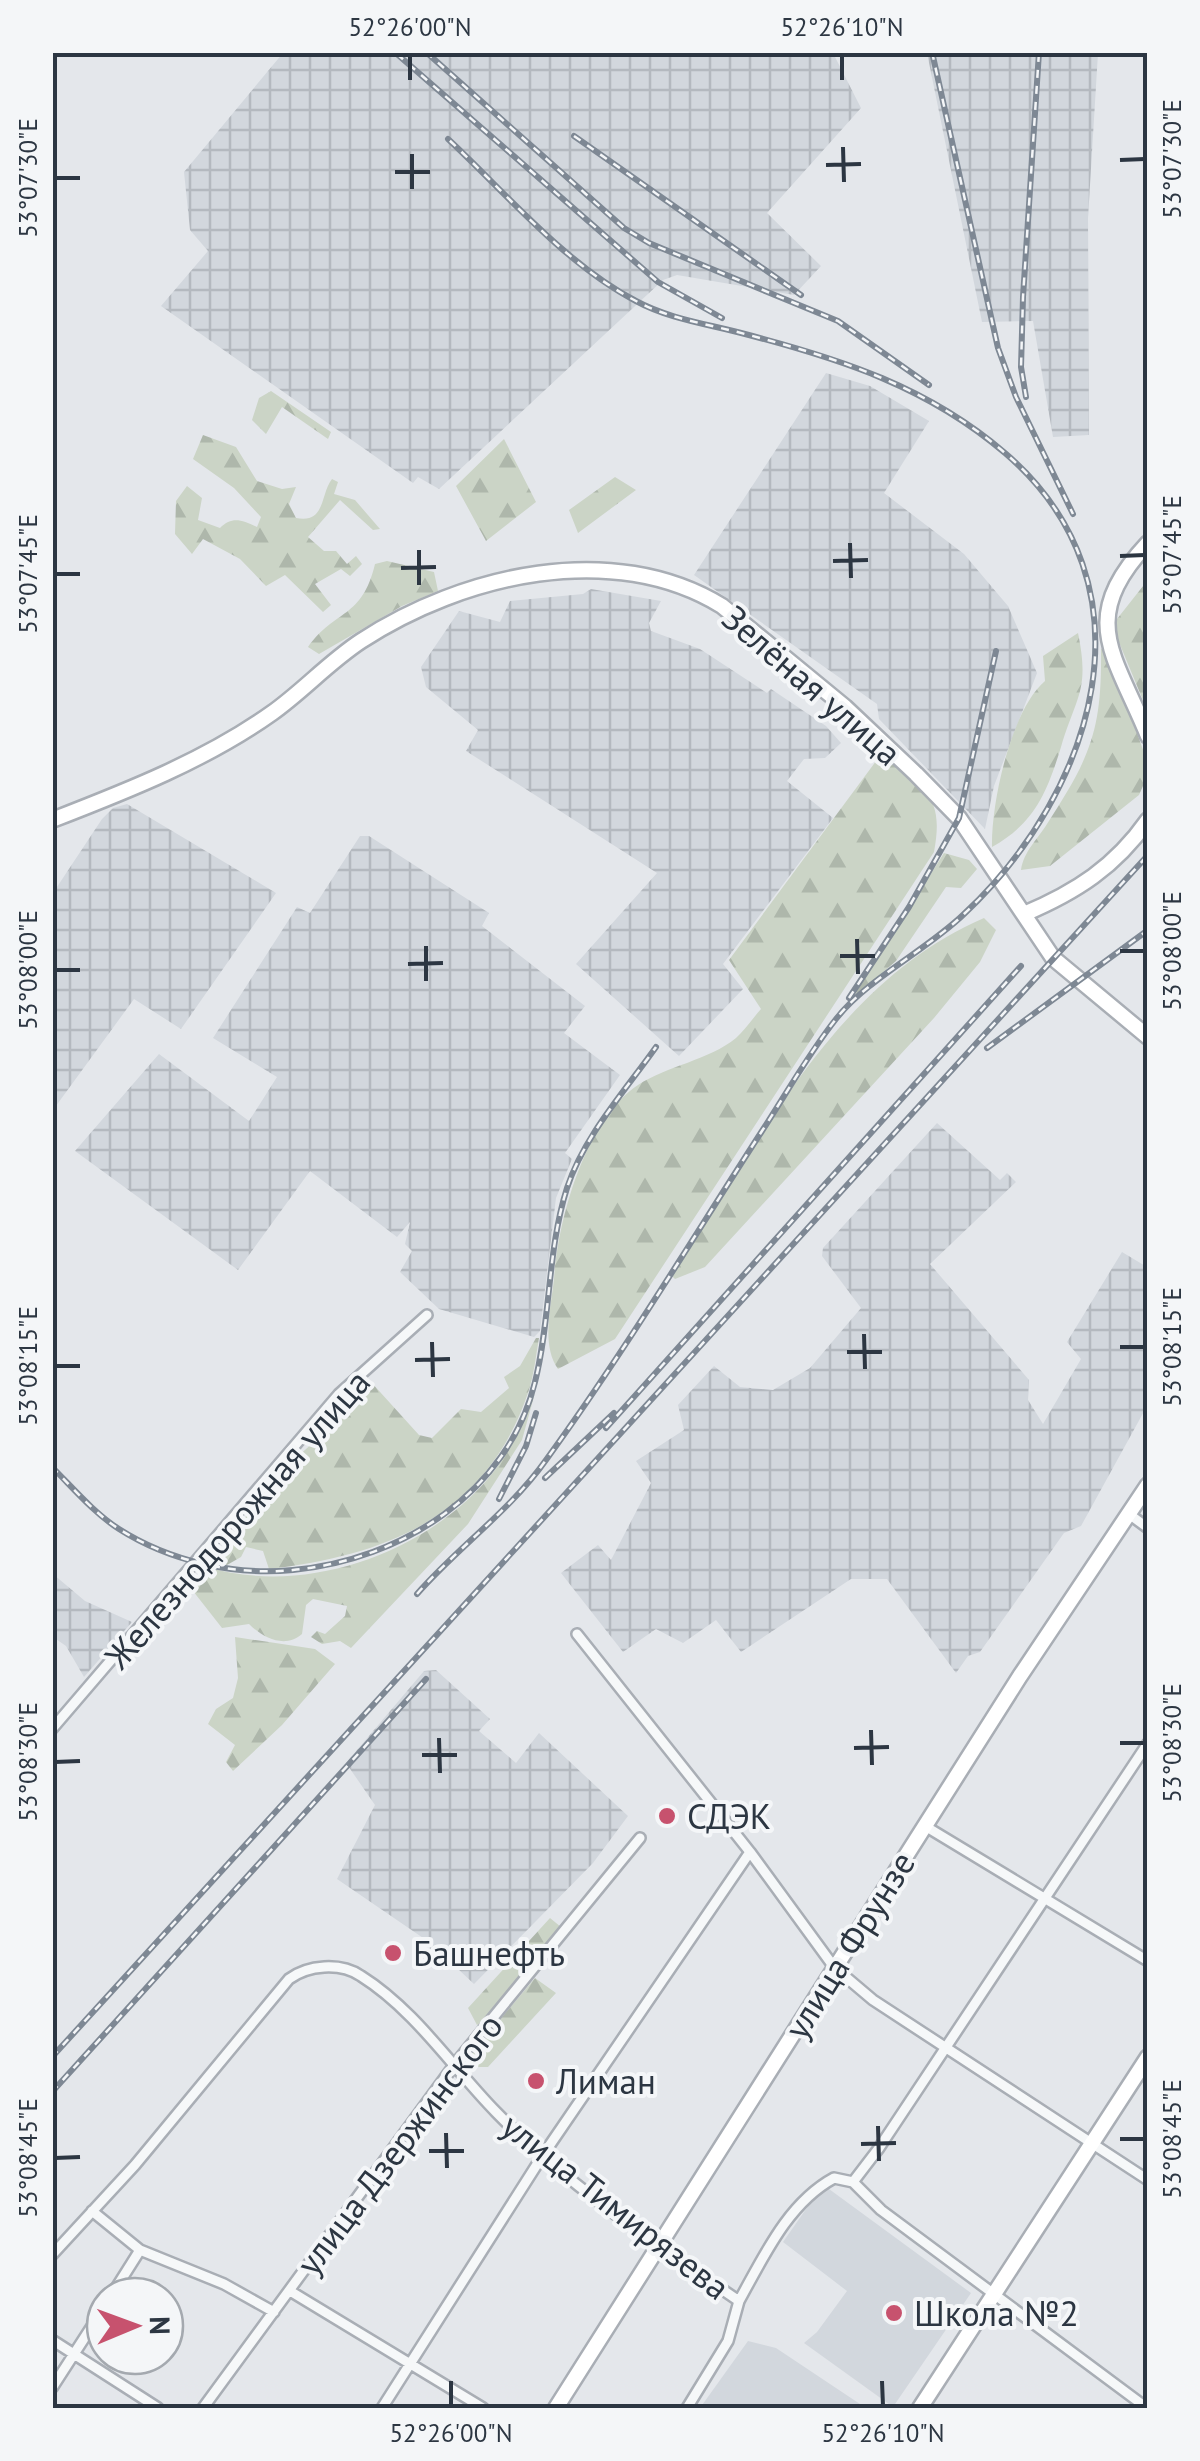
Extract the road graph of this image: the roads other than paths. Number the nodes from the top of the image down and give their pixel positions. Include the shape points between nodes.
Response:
1 (1148, 543) edge
2 (1148, 736) edge
3 (52, 820) edge
4 (1148, 820) edge
5 (1024, 914) junction
6 (1148, 1037) edge
7 (426, 1314) dead end
8 (1148, 1484) edge
9 (1129, 1514) junction
10 (1148, 1528) edge
11 (577, 1634) dead end
12 (52, 1728) edge
13 (1148, 1743) edge
14 (924, 1826) junction
15 (640, 1838) dead end
16 (750, 1852) junction
17 (1043, 1900) junction
18 (1148, 1961) edge
19 (834, 1967) junction
20 (948, 2050) junction
21 (1148, 2056) edge
22 (456, 2064) junction
23 (1093, 2143) junction
24 (543, 2154) junction
25 (1148, 2180) edge
26 (852, 2182) junction
27 (92, 2211) junction
28 (658, 2246) junction
29 (140, 2250) junction
30 (52, 2254) edge
31 (124, 2276) edge
32 (290, 2291) junction
33 (996, 2294) junction
34 (739, 2301) junction
35 (274, 2312) junction
36 (85, 2338) edge
37 (52, 2340) edge
38 (74, 2356) junction
39 (410, 2364) junction
40 (52, 2388) edge
41 (158, 2408) edge
42 (203, 2408) edge
43 (382, 2408) edge
44 (483, 2408) edge
45 (556, 2408) edge
46 (687, 2408) edge
47 (920, 2408) edge
48 (1148, 2408) edge

1 - 2 street via 1113,589 1105,627
3 - 5 street, Зелёная улица via 211,750 406,614 509,579 616,572 702,594 772,644 958,818
4 - 5 street via 1097,877
5 - 6 street, Зелёная улица via 1053,958
7 - 12 street, Железнодорожная улица via 339,1394
8 - 9 street, улица Фрунзе
9 - 10 street
9 - 14 street, улица Фрунзе
11 - 16 street
13 - 17 street
14 - 17 street
14 - 19 street, улица Фрунзе
15 - 22 street, улица Дзержинского
16 - 19 street
16 - 24 street
17 - 18 street
17 - 20 street
19 - 20 street
19 - 28 street, улица Фрунзе
20 - 23 street
20 - 26 street
21 - 23 street
22 - 24 street, улица Тимирязева via 495,2112
22 - 27 street, улица Тимирязева via 359,1974 335,1967 302,1970
22 - 32 street, улица Дзержинского
23 - 25 street
23 - 33 street
24 - 28 street, улица Тимирязева
24 - 39 street
26 - 33 street
26 - 34 street via 834,2178 814,2189 780,2230
27 - 29 street
27 - 30 street
28 - 34 street, улица Тимирязева
28 - 45 street, улица Фрунзе
29 - 31 street
29 - 35 street
32 - 35 street, улица Дзержинского
32 - 39 street
33 - 47 street
33 - 48 street
34 - 46 street, улица Тимирязева via 728,2341
35 - 42 street, улица Дзержинского
36 - 38 street
37 - 38 street
38 - 40 street
38 - 41 street
39 - 43 street
39 - 44 street

